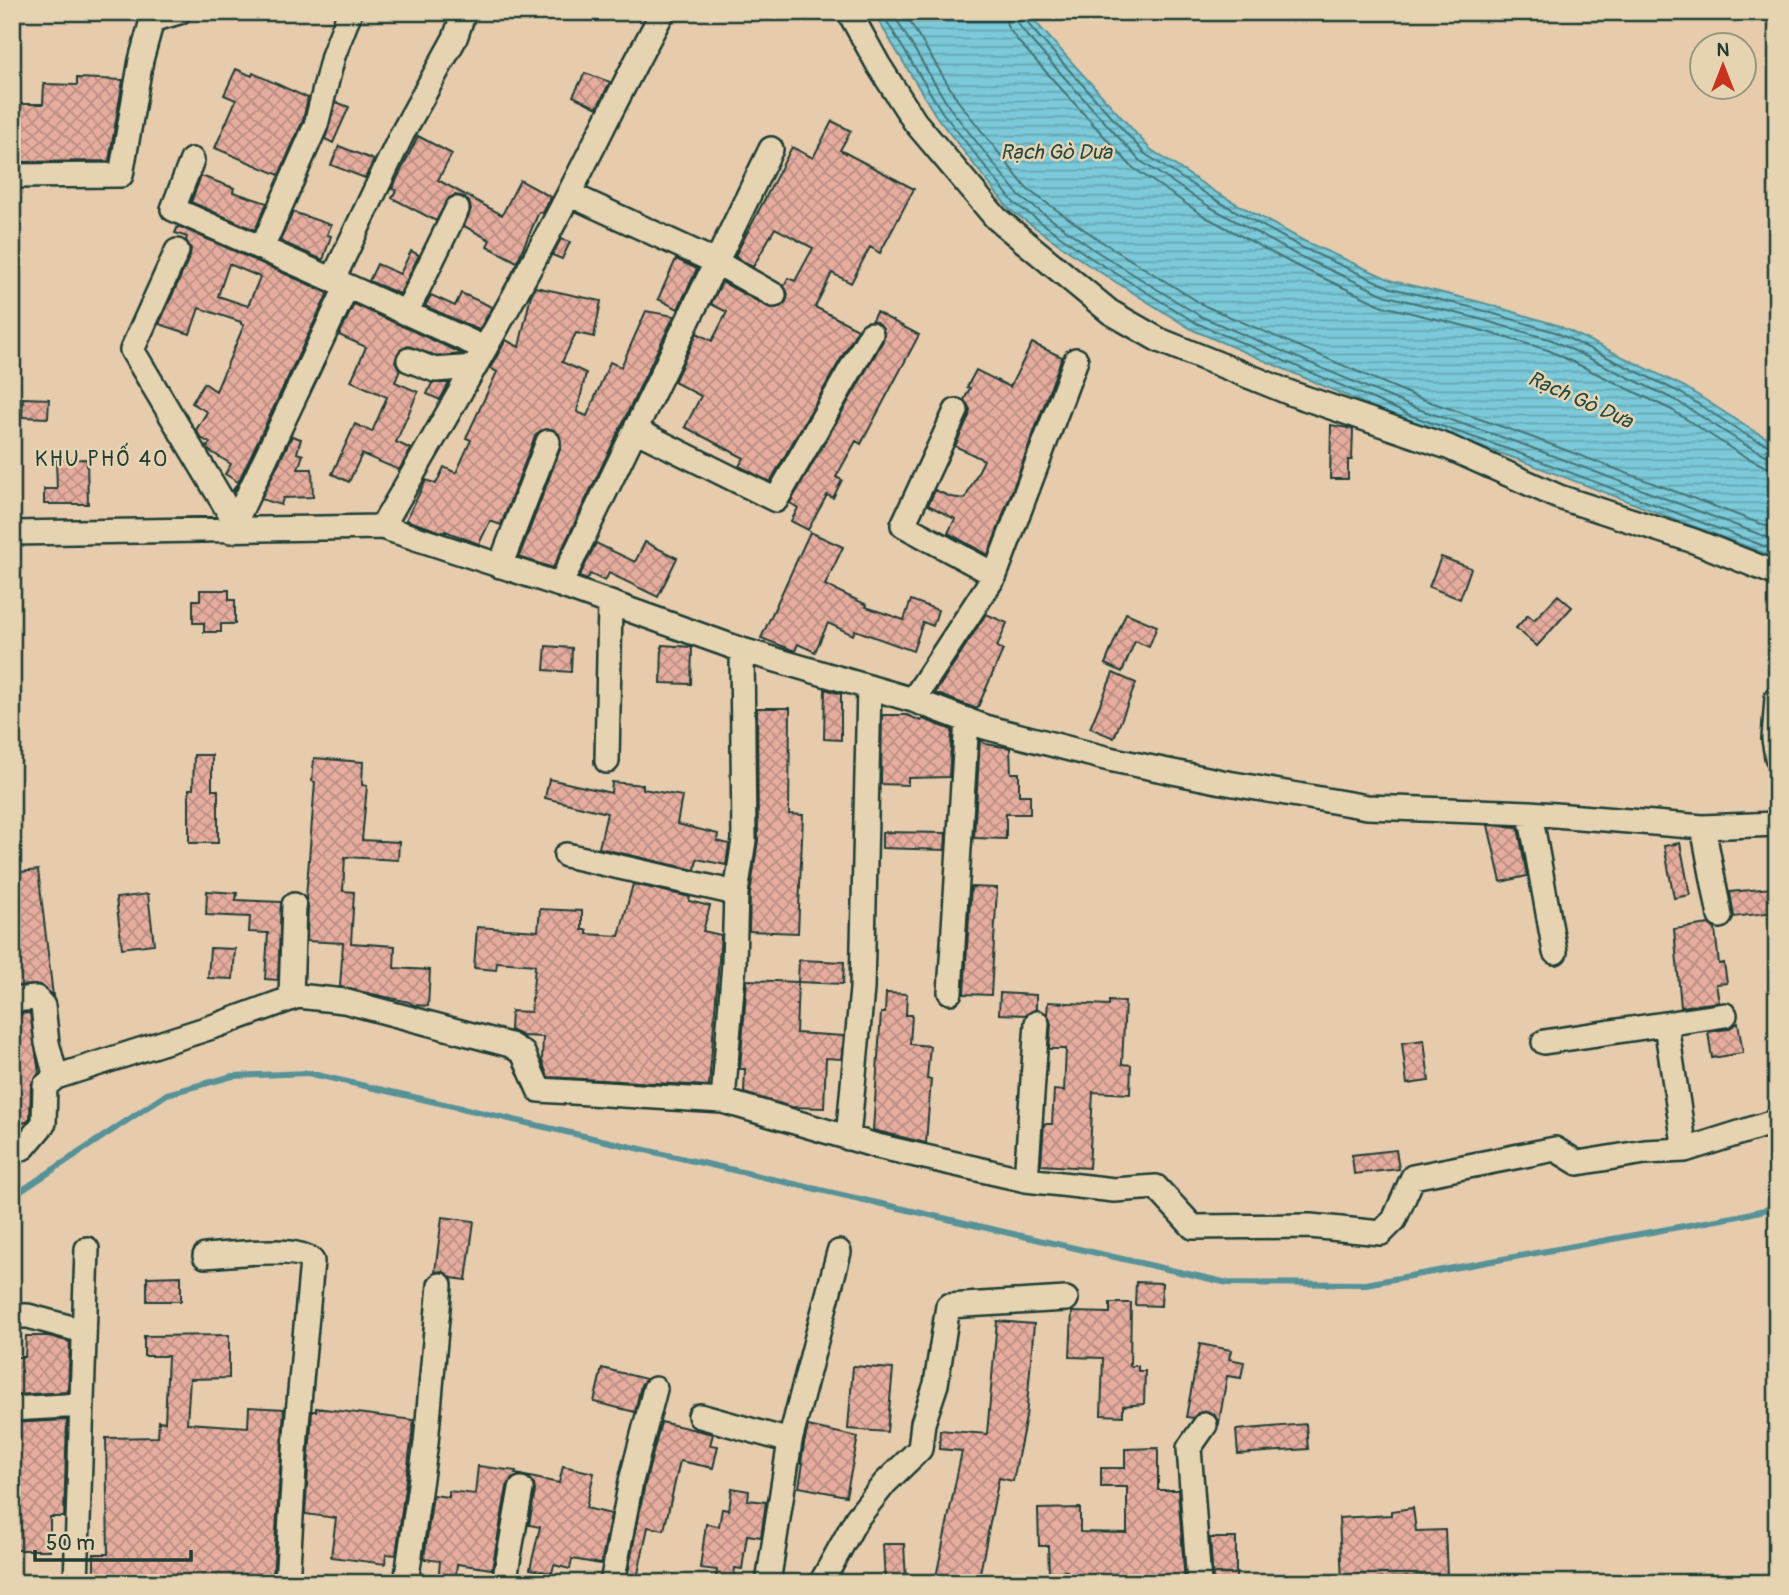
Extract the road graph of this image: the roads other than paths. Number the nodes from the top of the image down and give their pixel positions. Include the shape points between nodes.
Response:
1 (179, 12) edge
2 (350, 12) edge
3 (464, 12) edge
4 (663, 12) edge
5 (849, 12) edge
6 (771, 149) dead end
7 (192, 160) dead end
8 (12, 176) edge
9 (569, 194) junction
10 (457, 209) dead end
11 (262, 248) junction
12 (177, 251) dead end
13 (716, 262) junction
14 (340, 283) junction
15 (774, 295) dead end
16 (406, 313) junction
17 (871, 334) dead end
18 (479, 357) junction
19 (409, 360) dead end
20 (1076, 360) dead end
21 (956, 411) dead end
22 (635, 430) junction
23 (548, 442) dead end
24 (233, 527) junction
25 (382, 527) junction
26 (12, 533) edge
27 (500, 566) junction
28 (1777, 574) edge
29 (995, 575) junction
30 (560, 585) junction
31 (610, 603) junction
32 (742, 650) junction
33 (869, 687) junction
34 (1777, 698) edge
35 (913, 700) junction
36 (967, 720) junction
37 (1777, 757) edge
38 (607, 761) dead end
39 (1530, 813) junction
40 (1777, 824) edge
41 (1703, 828) junction
42 (566, 855) dead end
43 (736, 892) junction
44 (294, 905) dead end
45 (1720, 916) dead end
46 (1556, 952) dead end
47 (950, 992) dead end
48 (291, 998) junction
49 (12, 1000) edge
50 (1725, 1015) dead end
51 (1038, 1023) dead end
52 (1666, 1025) junction
53 (1544, 1042) dead end
54 (56, 1077) junction
55 (723, 1101) junction
56 (1777, 1121) edge
57 (848, 1138) junction
58 (1685, 1150) junction
59 (12, 1153) edge
60 (1026, 1180) junction
61 (87, 1249) dead end
62 (839, 1252) dead end
63 (205, 1256) dead end
64 (440, 1285) dead end
65 (1066, 1299) dead end
66 (12, 1315) edge
67 (83, 1331) junction
68 (654, 1389) dead end
69 (82, 1405) junction
70 (12, 1409) edge
71 (700, 1416) dead end
72 (1205, 1426) dead end
73 (790, 1441) junction
74 (521, 1489) dead end
75 (76, 1583) edge
76 (287, 1583) edge
77 (406, 1583) edge
78 (504, 1583) edge
79 (612, 1583) edge
80 (768, 1583) edge
81 (821, 1583) edge
82 (1199, 1583) edge

1 - 8 street via 152,20 121,176
2 - 11 street via 333,56 316,125
3 - 14 street via 402,134
4 - 9 street
5 - 28 street via 915,122 996,219 1110,312 1159,340 1293,394 1448,447 1559,497
6 - 13 street
7 - 11 street via 173,209
9 - 13 street
9 - 18 street
10 - 16 street
11 - 14 street
12 - 24 street via 132,350
13 - 15 street
13 - 22 street
14 - 16 street
14 - 24 street
16 - 18 street
17 - 22 street via 776,500
18 - 19 street via 435,370
18 - 25 street
20 - 29 street
21 - 29 street via 904,525
22 - 30 street
23 - 27 street
24 - 25 street
24 - 26 street
25 - 27 street
27 - 30 street
29 - 35 street
30 - 31 street
31 - 32 street
31 - 38 street
32 - 33 street
32 - 43 street via 744,840
33 - 35 street
33 - 57 street via 862,989
34 - 37 street
35 - 36 street
36 - 39 street via 1109,759 1367,807
36 - 47 street
39 - 41 street
39 - 46 street
40 - 41 street
41 - 45 street
42 - 43 street
43 - 55 street
44 - 48 street
48 - 54 street
48 - 55 street via 344,1001 510,1045 523,1052 539,1090
49 - 54 street via 36,998 43,1006
50 - 52 street
51 - 60 street
52 - 53 street
52 - 58 street
54 - 59 street via 45,1086 44,1123 24,1147
55 - 57 street
56 - 58 street
57 - 60 street
58 - 60 street via 1578,1163 1556,1149 1413,1177 1394,1220 1381,1233 1310,1226 1193,1227 1156,1187 1114,1191
61 - 67 street
62 - 73 street
63 - 76 street via 289,1252 312,1261
64 - 77 street via 426,1443
65 - 81 street via 948,1306 920,1449 857,1518
66 - 67 street
67 - 69 street
68 - 79 street
69 - 70 street
69 - 75 street
71 - 73 street
72 - 82 street via 1189,1448
73 - 80 street
74 - 78 street

